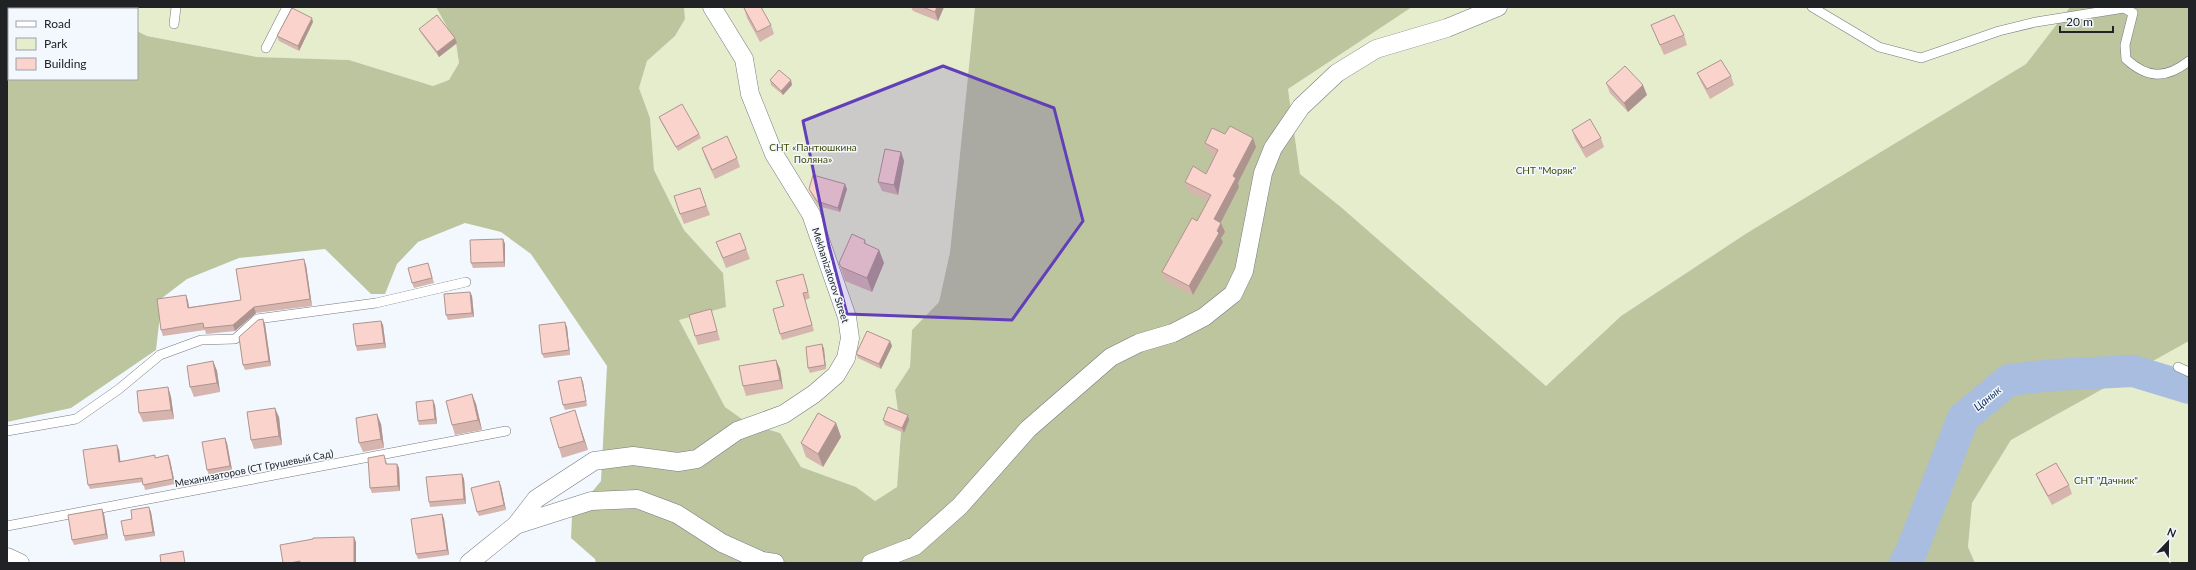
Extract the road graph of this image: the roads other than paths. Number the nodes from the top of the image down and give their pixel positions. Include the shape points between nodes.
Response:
1 (176, 7) edge
2 (287, 7) edge
3 (712, 7) edge
4 (1498, 7) edge
5 (1812, 7) edge
6 (174, 24) dead end
7 (266, 48) dead end
8 (2189, 61) edge
9 (466, 282) dead end
10 (2178, 367) dead end
11 (2189, 372) edge
12 (7, 431) edge
13 (506, 431) dead end
14 (516, 525) junction
15 (7, 526) edge
16 (7, 557) edge
17 (20, 563) edge
18 (469, 563) edge
19 (775, 563) edge
20 (871, 563) edge

1 - 6 lane
2 - 7 lane
3 - 14 street, Mekhanizatorov Street via 744,59 750,94 774,154 811,214 846,317 850,338 846,358 836,375 814,394 784,414 737,431 697,459 678,462 633,456 594,461 536,499
4 - 20 street via 1447,28 1376,49 1337,73 1301,107 1273,148 1263,173 1244,271 1233,294 1204,317 1179,330 1139,343 1111,357 1028,429 960,506 915,546
5 - 8 lane via 1879,47 1921,58 1999,31 2036,22 2124,8 2133,12 2125,45 2126,59 2137,69 2153,75 2176,71
9 - 12 lane via 376,303 257,319 235,339 201,340 160,355 119,389 76,419
10 - 11 lane
13 - 15 lane, Механизаторов (СТ Грушевый Сад)
14 - 18 street, Mekhanizatorov Street
14 - 19 street via 591,501 637,499 677,514 729,546 762,561
16 - 17 street

